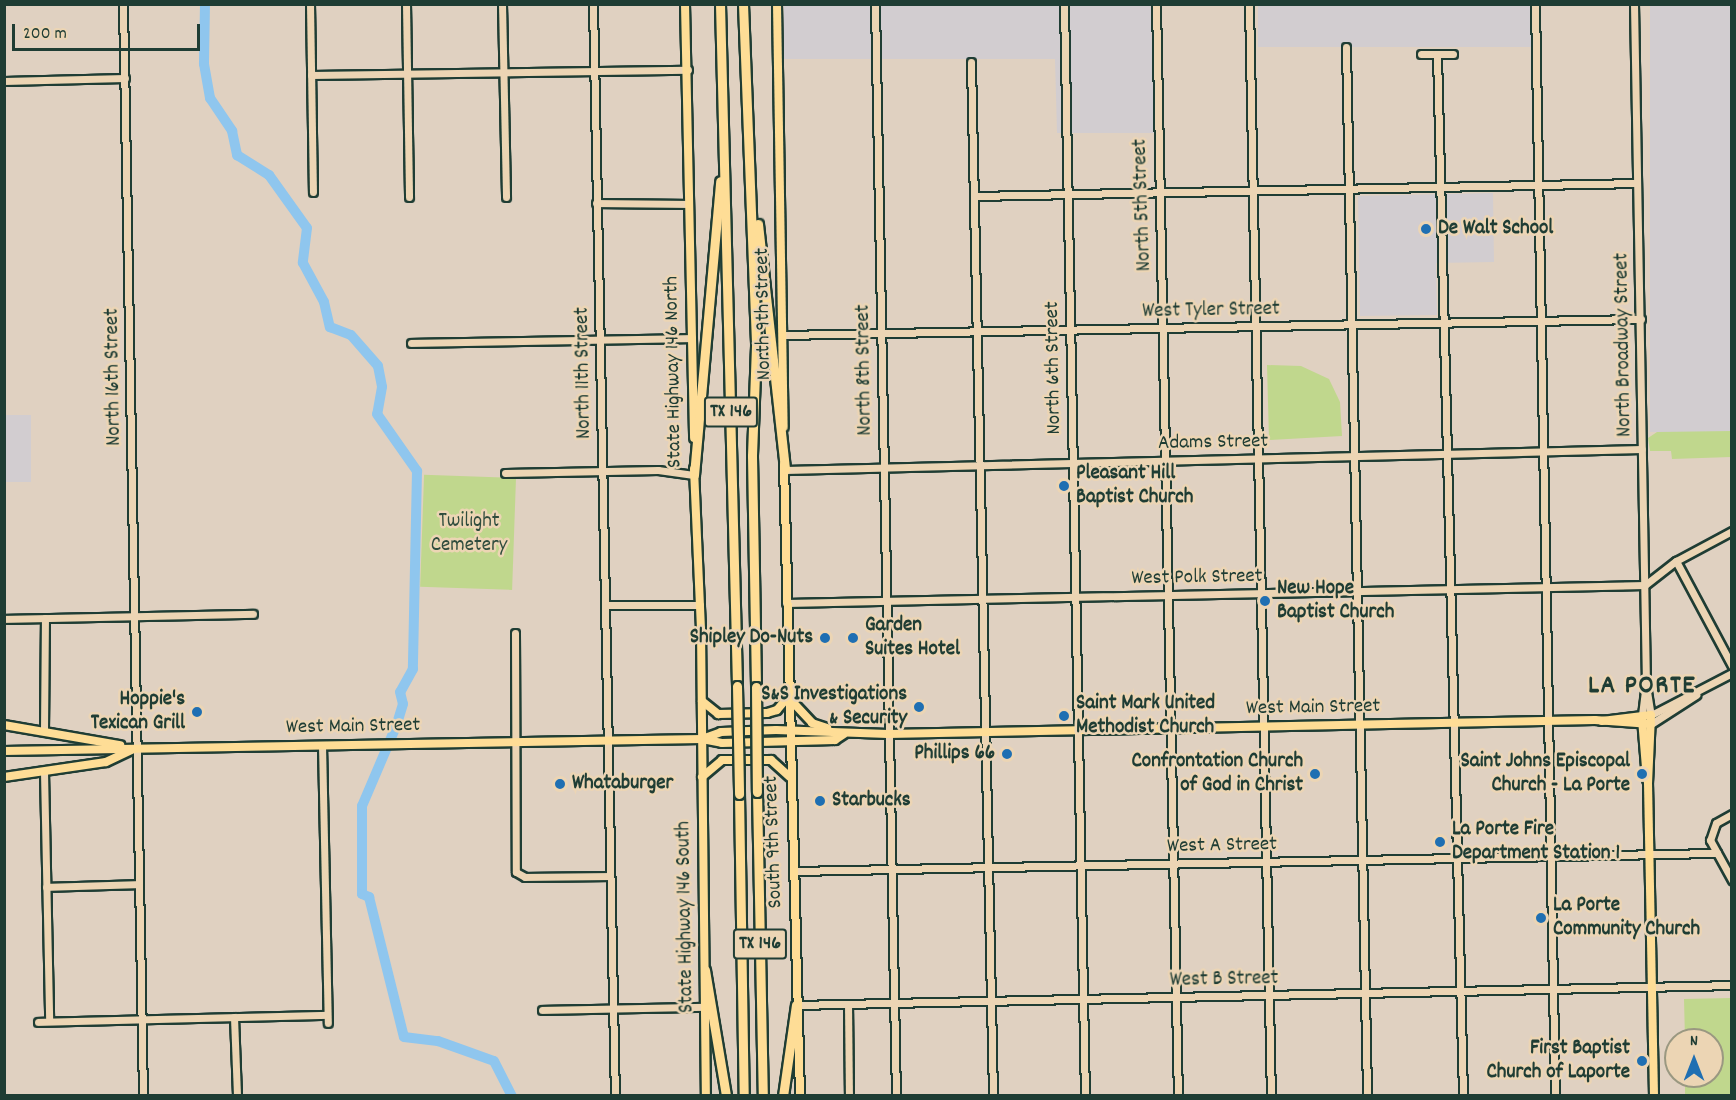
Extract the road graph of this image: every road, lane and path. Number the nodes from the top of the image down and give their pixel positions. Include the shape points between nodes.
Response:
1 (123, 4) edge
2 (310, 4) edge
3 (406, 4) edge
4 (502, 4) edge
5 (593, 4) edge
6 (685, 4) edge
7 (720, 4) edge
8 (743, 4) edge
9 (777, 4) edge
10 (875, 4) edge
11 (1064, 4) edge
12 (1156, 4) edge
13 (1249, 4) edge
14 (1535, 4) edge
15 (1634, 4) edge
16 (1346, 46) dead end
17 (1421, 54) dead end
18 (1437, 54) junction
19 (1453, 54) dead end
20 (971, 63) dead end
21 (688, 70) junction
22 (596, 72) junction
23 (407, 74) junction
24 (503, 74) junction
25 (311, 75) junction
26 (125, 78) junction
27 (4, 81) edge
28 (724, 137) junction
29 (751, 157) junction
30 (1637, 183) junction
31 (1538, 185) junction
32 (1442, 187) junction
33 (1252, 189) junction
34 (1348, 189) junction
35 (313, 192) dead end
36 (1158, 192) junction
37 (1068, 194) junction
38 (974, 196) junction
39 (410, 197) dead end
40 (506, 197) dead end
41 (596, 203) junction
42 (688, 204) junction
43 (1641, 319) junction
44 (1541, 321) junction
45 (1446, 322) junction
46 (1351, 324) junction
47 (1255, 326) junction
48 (1163, 328) junction
49 (1070, 330) junction
50 (976, 332) junction
51 (880, 333) junction
52 (782, 335) junction
53 (692, 338) junction
54 (600, 340) junction
55 (411, 343) dead end
56 (1642, 449) junction
57 (1542, 452) junction
58 (1448, 454) junction
59 (1353, 457) junction
60 (1257, 458) junction
61 (1165, 460) junction
62 (1072, 463) junction
63 (979, 465) junction
64 (883, 467) junction
65 (784, 470) junction
66 (603, 471) junction
67 (505, 473) dead end
68 (694, 475) junction
69 (1731, 531) edge
70 (1677, 561) junction
71 (1645, 585) junction
72 (1545, 587) junction
73 (1451, 589) junction
74 (1356, 591) junction
75 (1262, 593) junction
76 (1168, 595) junction
77 (1076, 597) junction
78 (982, 599) junction
79 (886, 601) junction
80 (786, 603) junction
81 (700, 604) junction
82 (606, 605) junction
83 (253, 614) dead end
84 (136, 616) junction
85 (45, 618) junction
86 (4, 619) edge
87 (515, 633) dead end
88 (1731, 666) edge
89 (1731, 673) edge
90 (788, 696) junction
91 (702, 702) junction
92 (1646, 720) junction
93 (1548, 721) junction
94 (1456, 723) junction
95 (4, 725) edge
96 (1358, 725) junction
97 (1264, 727) junction
98 (1170, 729) junction
99 (44, 730) junction
100 (789, 730) junction
101 (1078, 731) junction
102 (984, 732) junction
103 (844, 734) junction
104 (888, 734) junction
105 (702, 739) junction
106 (607, 741) junction
107 (789, 741) junction
108 (517, 743) junction
109 (322, 745) junction
110 (135, 748) junction
111 (4, 751) edge
112 (44, 772) junction
113 (4, 777) edge
114 (702, 777) junction
115 (790, 777) junction
116 (1731, 814) edge
117 (1717, 853) junction
118 (1649, 854) junction
119 (1551, 856) junction
120 (1458, 858) junction
121 (1362, 860) junction
122 (1267, 861) junction
123 (1173, 863) junction
124 (1080, 865) junction
125 (988, 867) junction
126 (892, 869) junction
127 (794, 871) junction
128 (609, 876) junction
129 (1731, 880) edge
130 (139, 884) junction
131 (46, 887) junction
132 (705, 970) junction
133 (1731, 985) edge
134 (1652, 987) junction
135 (1553, 989) junction
136 (1461, 991) junction
137 (1365, 993) junction
138 (1268, 995) junction
139 (1176, 997) junction
140 (1083, 999) junction
141 (990, 1001) junction
142 (894, 1003) junction
143 (848, 1004) junction
144 (796, 1005) junction
145 (704, 1007) junction
146 (613, 1009) junction
147 (542, 1010) dead end
148 (234, 1017) junction
149 (142, 1019) junction
150 (49, 1021) junction
151 (38, 1022) dead end
152 (143, 1095) edge
153 (237, 1095) edge
154 (615, 1095) edge
155 (706, 1095) edge
156 (726, 1095) edge
157 (744, 1095) edge
158 (763, 1095) edge
159 (783, 1095) edge
160 (800, 1095) edge
161 (849, 1095) edge
162 (896, 1095) edge
163 (993, 1095) edge
164 (1085, 1095) edge
165 (1178, 1095) edge
166 (1271, 1095) edge
167 (1367, 1095) edge
168 (1463, 1095) edge
169 (1555, 1095) edge
170 (1654, 1095) edge

1 - 26 street, North 16th Street
2 - 25 street
3 - 23 street
4 - 24 street
5 - 22 street, North 11th Street
6 - 21 main road, State Highway 146 North
7 - 28 highway, TX 146
8 - 29 highway, TX 146
9 - 52 main road, North 9th Street
10 - 51 street, North 8th Street
11 - 37 street, North 6th Street
12 - 36 street, North 5th Street
13 - 33 street
14 - 31 street
15 - 30 street, North Broadway Street
16 - 34 street
17 - 18 street
18 - 19 street
18 - 32 street
20 - 38 street
21 - 22 street
21 - 42 main road, State Highway 146 North
22 - 24 street
22 - 41 street, North 11th Street
23 - 24 street
23 - 25 street
23 - 39 street
24 - 40 street
25 - 35 street
26 - 27 street
26 - 84 street, North 16th Street
28 - 68 highway
28 - 157 highway, TX 146, bridge
29 - 65 highway
29 - 158 highway, TX 146, bridge
30 - 31 street
30 - 43 street, North Broadway Street
31 - 32 street
31 - 44 street
32 - 34 street
32 - 45 street
33 - 34 street
33 - 36 street
33 - 47 street
34 - 46 street
36 - 37 street
36 - 48 street, North 5th Street
37 - 38 street
37 - 49 street, North 6th Street
38 - 50 street
41 - 42 street
41 - 54 street, North 11th Street
42 - 53 main road, State Highway 146 North
43 - 44 street, West Tyler Street
43 - 56 street, North Broadway Street
44 - 45 street, West Tyler Street
44 - 57 street
45 - 46 street, West Tyler Street
45 - 58 street
46 - 47 street, West Tyler Street
46 - 59 street
47 - 48 street, West Tyler Street
47 - 60 street
48 - 49 street, West Tyler Street
48 - 61 street, North 5th Street
49 - 50 street, West Tyler Street
49 - 62 street, North 6th Street
50 - 51 street, West Tyler Street
50 - 63 street
51 - 52 street, West Tyler Street
51 - 64 street, North 8th Street
52 - 65 main road, North 9th Street
53 - 54 street
53 - 68 main road, State Highway 146 North
54 - 55 street
54 - 66 street, North 11th Street
56 - 57 street, Adams Street
56 - 71 street, North Broadway Street
57 - 58 street, Adams Street
57 - 72 street
58 - 59 street, Adams Street
58 - 73 street
59 - 60 street, Adams Street
59 - 74 street
60 - 61 street, Adams Street
60 - 75 street
61 - 62 street, Adams Street
61 - 76 street, North 5th Street
62 - 63 street, Adams Street
62 - 77 street, North 6th Street
63 - 64 street, Adams Street
63 - 78 street
64 - 65 street, Adams Street
64 - 79 street, North 8th Street
65 - 80 main road, North 9th Street
66 - 67 street
66 - 68 street via 683,471
66 - 82 street, North 11th Street
68 - 81 main road, State Highway 146 North
69 - 70 street
70 - 71 street
70 - 88 street
71 - 72 street, West Polk Street
71 - 92 street, North Broadway Street
72 - 73 street, West Polk Street
72 - 93 street
73 - 74 street, West Polk Street
73 - 94 street
74 - 75 street, West Polk Street
74 - 96 street
75 - 76 street, West Polk Street
75 - 97 street
76 - 77 street, West Polk Street
76 - 98 street, North 5th Street
77 - 78 street, West Polk Street
77 - 101 street, North 6th Street
78 - 79 street, West Polk Street
78 - 102 street
79 - 80 street, West Polk Street
79 - 104 street, North 8th Street
80 - 90 main road, North 9th Street
81 - 82 street
81 - 91 main road, State Highway 146 North
82 - 106 street, North 11th Street
83 - 84 street
84 - 85 street
84 - 110 street, North 16th Street
85 - 86 street
85 - 99 street
87 - 108 street
89 - 92 street
90 - 91 main road via 777,710 767,713 718,714
90 - 100 main road, North 9th Street
90 - 103 main road via 812,723
91 - 105 main road, State Highway 146 North
92 - 93 main road, West Main Street
92 - 118 main road
93 - 94 main road, West Main Street
93 - 119 street
94 - 96 main road, West Main Street
94 - 120 street
95 - 99 main road
96 - 97 main road, West Main Street
96 - 121 street
97 - 98 main road, West Main Street
97 - 122 street
98 - 101 main road, West Main Street
98 - 123 street, North 5th Street
99 - 110 main road
100 - 103 main road, West Main Street
100 - 105 main road, West Main Street via 721,732
100 - 107 main road, South 9th Street
101 - 102 main road, West Main Street
101 - 124 street, North 6th Street
102 - 104 main road, West Main Street
102 - 125 street
103 - 104 main road, West Main Street
103 - 107 main road, West Main Street via 835,740
104 - 126 street, North 8th Street
105 - 106 main road, West Main Street
105 - 107 main road, West Main Street
105 - 114 main road, State Highway 146 South
106 - 108 main road, West Main Street
106 - 128 street, North 11th Street
107 - 115 main road, South 9th Street
108 - 109 main road, West Main Street
108 - 128 street via 519,875
109 - 110 main road, West Main Street
109 - 148 street via 328,1019
110 - 111 main road, West Main Street
110 - 112 main road via 106,762
110 - 130 street, North 16th Street
112 - 113 main road
112 - 131 street
114 - 115 main road via 723,760 771,760
114 - 132 main road, State Highway 146 South
115 - 127 main road, South 9th Street
116 - 117 street via 1710,830
117 - 118 street, West A Street
117 - 129 street
118 - 119 street, West A Street
118 - 134 main road
119 - 120 street, West A Street
119 - 135 street
120 - 121 street, West A Street
120 - 136 street
121 - 122 street, West A Street
121 - 137 street
122 - 123 street, West A Street
122 - 138 street
123 - 124 street, West A Street
123 - 139 street, North 5th Street
124 - 125 street, West A Street
124 - 140 street, North 6th Street
125 - 126 street, West A Street
125 - 141 street
126 - 127 street, West A Street
126 - 142 street, North 8th Street
127 - 144 main road, South 9th Street
128 - 146 street, North 11th Street
130 - 131 street
130 - 149 street, North 16th Street
131 - 150 street
132 - 145 main road, State Highway 146 South
132 - 156 highway
133 - 134 street, West B Street
134 - 135 street, West B Street
134 - 170 main road
135 - 136 street, West B Street
135 - 169 street
136 - 137 street, West B Street
136 - 168 street
137 - 138 street, West B Street
137 - 167 street
138 - 139 street, West B Street
138 - 166 street
139 - 140 street, West B Street
139 - 165 street, North 5th Street
140 - 141 street, West B Street
140 - 164 street, North 6th Street
141 - 142 street, West B Street
141 - 163 street
142 - 143 street, West B Street
142 - 162 street, North 8th Street
143 - 144 street, West B Street
143 - 161 street
144 - 159 highway
144 - 160 main road, South 9th Street
145 - 146 street
145 - 155 main road, State Highway 146 South
146 - 147 street
146 - 154 street, North 11th Street
148 - 149 street
148 - 153 street
149 - 150 street
149 - 152 street, North 16th Street
150 - 151 street

